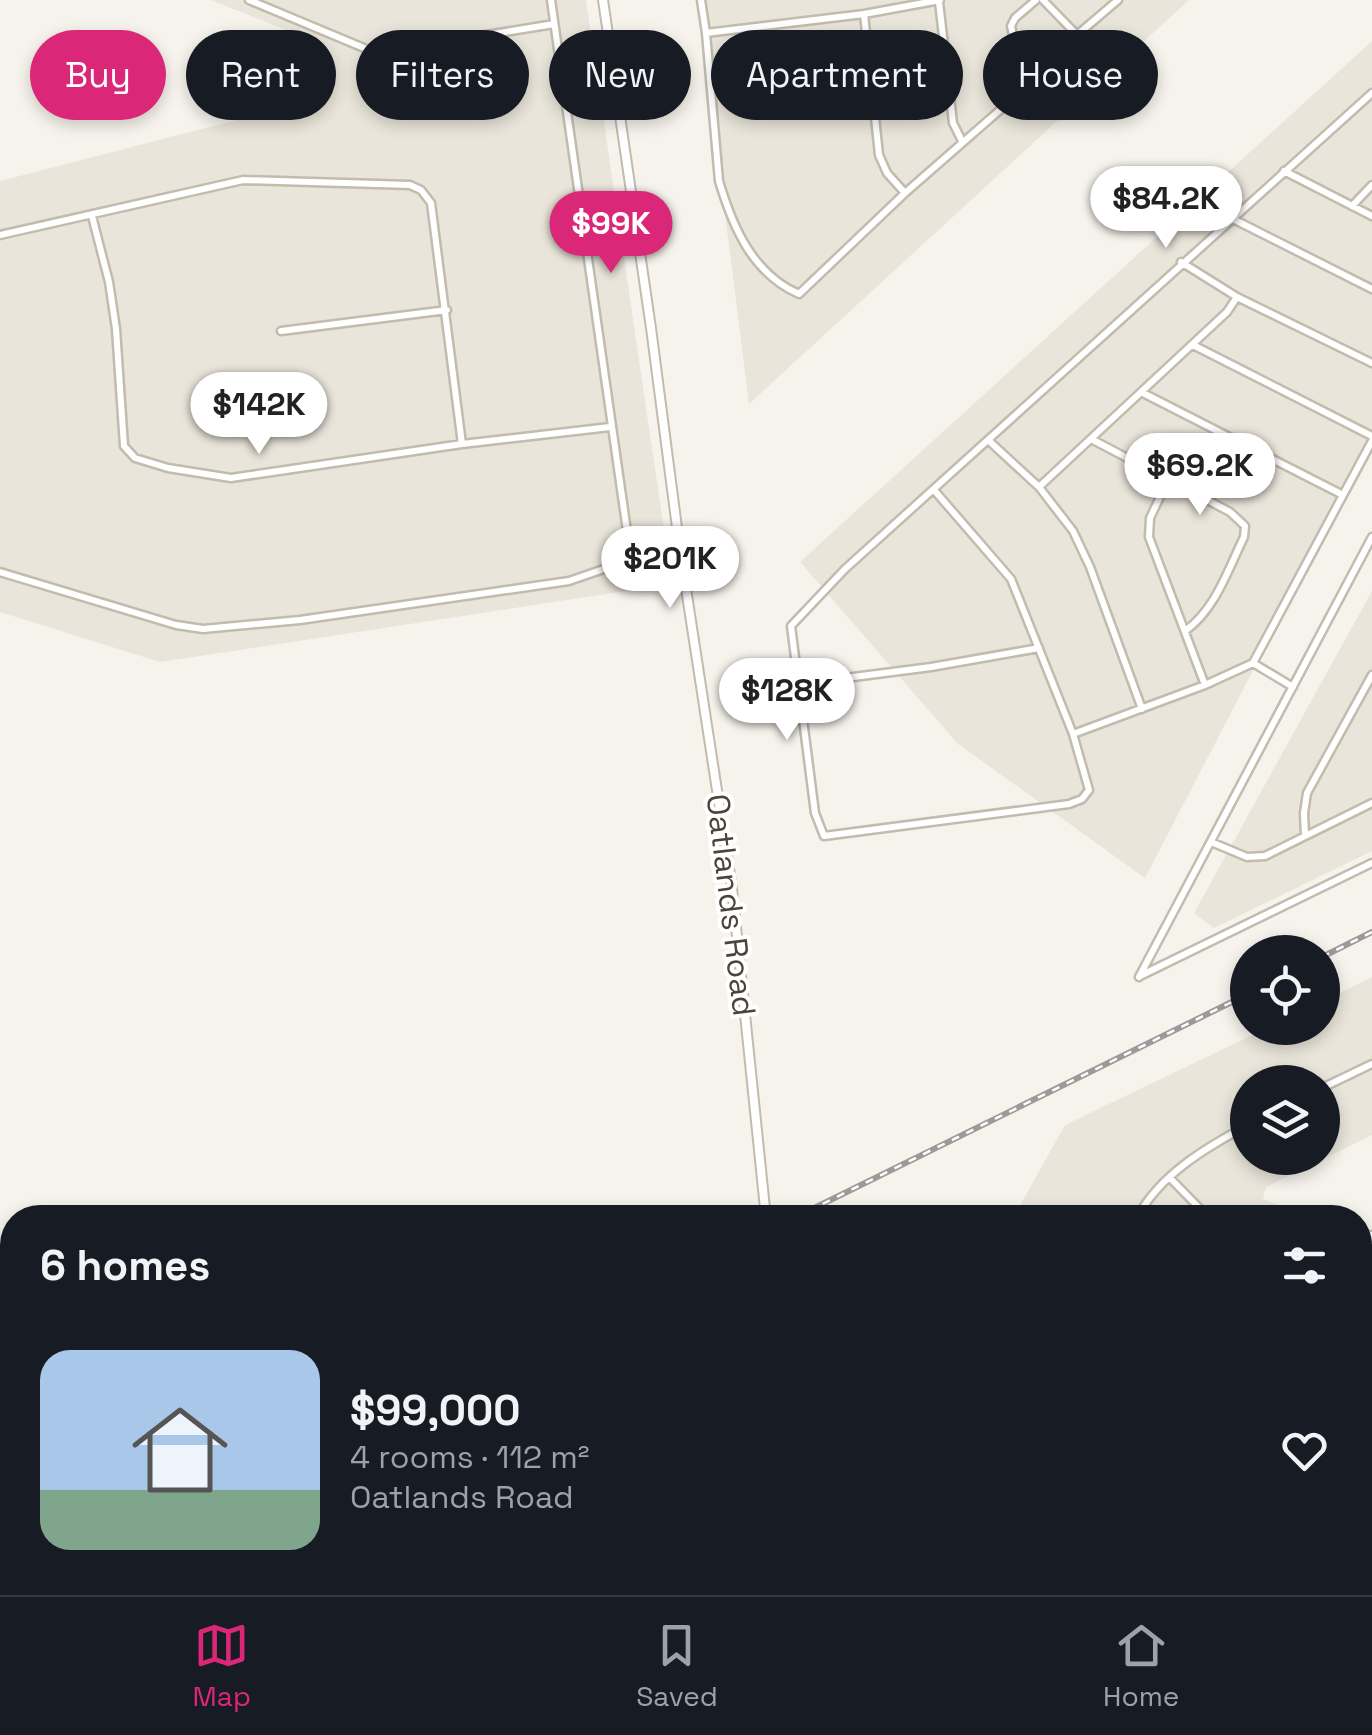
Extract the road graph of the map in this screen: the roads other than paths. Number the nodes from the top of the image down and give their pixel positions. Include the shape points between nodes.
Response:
1 (249, 0) edge
2 (551, 0) edge
3 (603, 0) edge
4 (701, 0) edge
5 (1040, 0) edge
6 (1118, 0) edge
7 (940, 1) edge
8 (864, 14) junction
9 (554, 24) junction
10 (1012, 30) edge
11 (1072, 30) edge
12 (1083, 30) edge
13 (706, 34) junction
14 (1372, 92) edge
15 (987, 120) edge
16 (962, 141) junction
17 (1284, 170) junction
18 (1372, 185) edge
19 (905, 193) junction
20 (1352, 206) junction
21 (92, 216) junction
22 (1372, 216) edge
23 (1231, 218) junction
24 (0, 236) edge
25 (1181, 262) junction
26 (1372, 289) edge
27 (1238, 296) junction
28 (448, 310) junction
29 (280, 331) dead end
30 (1193, 345) junction
31 (1372, 363) edge
32 (1143, 393) junction
33 (610, 426) junction
34 (1372, 439) edge
35 (988, 440) junction
36 (1093, 440) junction
37 (462, 444) junction
38 (1168, 480) junction
39 (1039, 486) junction
40 (934, 490) junction
41 (1343, 495) junction
42 (1372, 536) edge
43 (678, 544) junction
44 (631, 559) junction
45 (0, 572) edge
46 (1185, 631) junction
47 (1040, 648) junction
48 (1253, 663) junction
49 (1372, 675) edge
50 (798, 684) junction
51 (1205, 685) junction
52 (1293, 686) junction
53 (1142, 709) junction
54 (1072, 734) junction
55 (1372, 803) edge
56 (1305, 836) junction
57 (1211, 842) junction
58 (1372, 863) edge
59 (1372, 1064) edge
60 (1340, 1079) edge
61 (1230, 1135) edge
62 (1170, 1178) junction
63 (765, 1205) edge
64 (1148, 1205) edge
65 (1196, 1205) edge

1 - 9 street via 376,53
2 - 9 street
3 - 43 street, Oatlands Road
4 - 13 street
5 - 10 street via 1015,18
5 - 11 street
6 - 12 street
7 - 8 street
7 - 16 street via 953,122
8 - 13 street
8 - 19 street via 879,155
9 - 33 street
13 - 19 street via 725,202 746,251 785,288 800,294
14 - 17 street
15 - 16 street
16 - 19 street
17 - 20 street
17 - 23 street
18 - 20 street
20 - 22 street
21 - 24 street
21 - 28 street via 243,180 410,185 431,203
21 - 37 street via 116,329 124,446 135,458 231,478
23 - 25 street
23 - 26 street
25 - 27 street
25 - 35 street
27 - 30 street
27 - 31 street
28 - 29 street
28 - 37 street
30 - 32 street
30 - 34 street
32 - 36 street
32 - 41 street
33 - 37 street
33 - 44 street
34 - 41 street
35 - 39 street
35 - 40 street
36 - 38 street
36 - 39 street
38 - 46 street via 1150,518 1149,537
38 - 46 street via 1245,526 1210,605
39 - 53 street via 1074,531
40 - 47 street via 1005,570
40 - 50 street via 791,626
41 - 48 street
42 - 52 street
43 - 44 street
43 - 63 street, Oatlands Road via 732,888
44 - 45 street via 569,581 203,629
46 - 51 street
47 - 50 street
47 - 54 street
48 - 51 street
48 - 52 street
49 - 56 street via 1307,793
50 - 54 street via 824,836 1076,802 1087,795 1088,783
51 - 53 street
52 - 57 street
53 - 54 street
55 - 56 street
56 - 57 street via 1256,858
57 - 58 street via 1139,977
59 - 60 street
61 - 62 street
62 - 64 street
62 - 65 street

